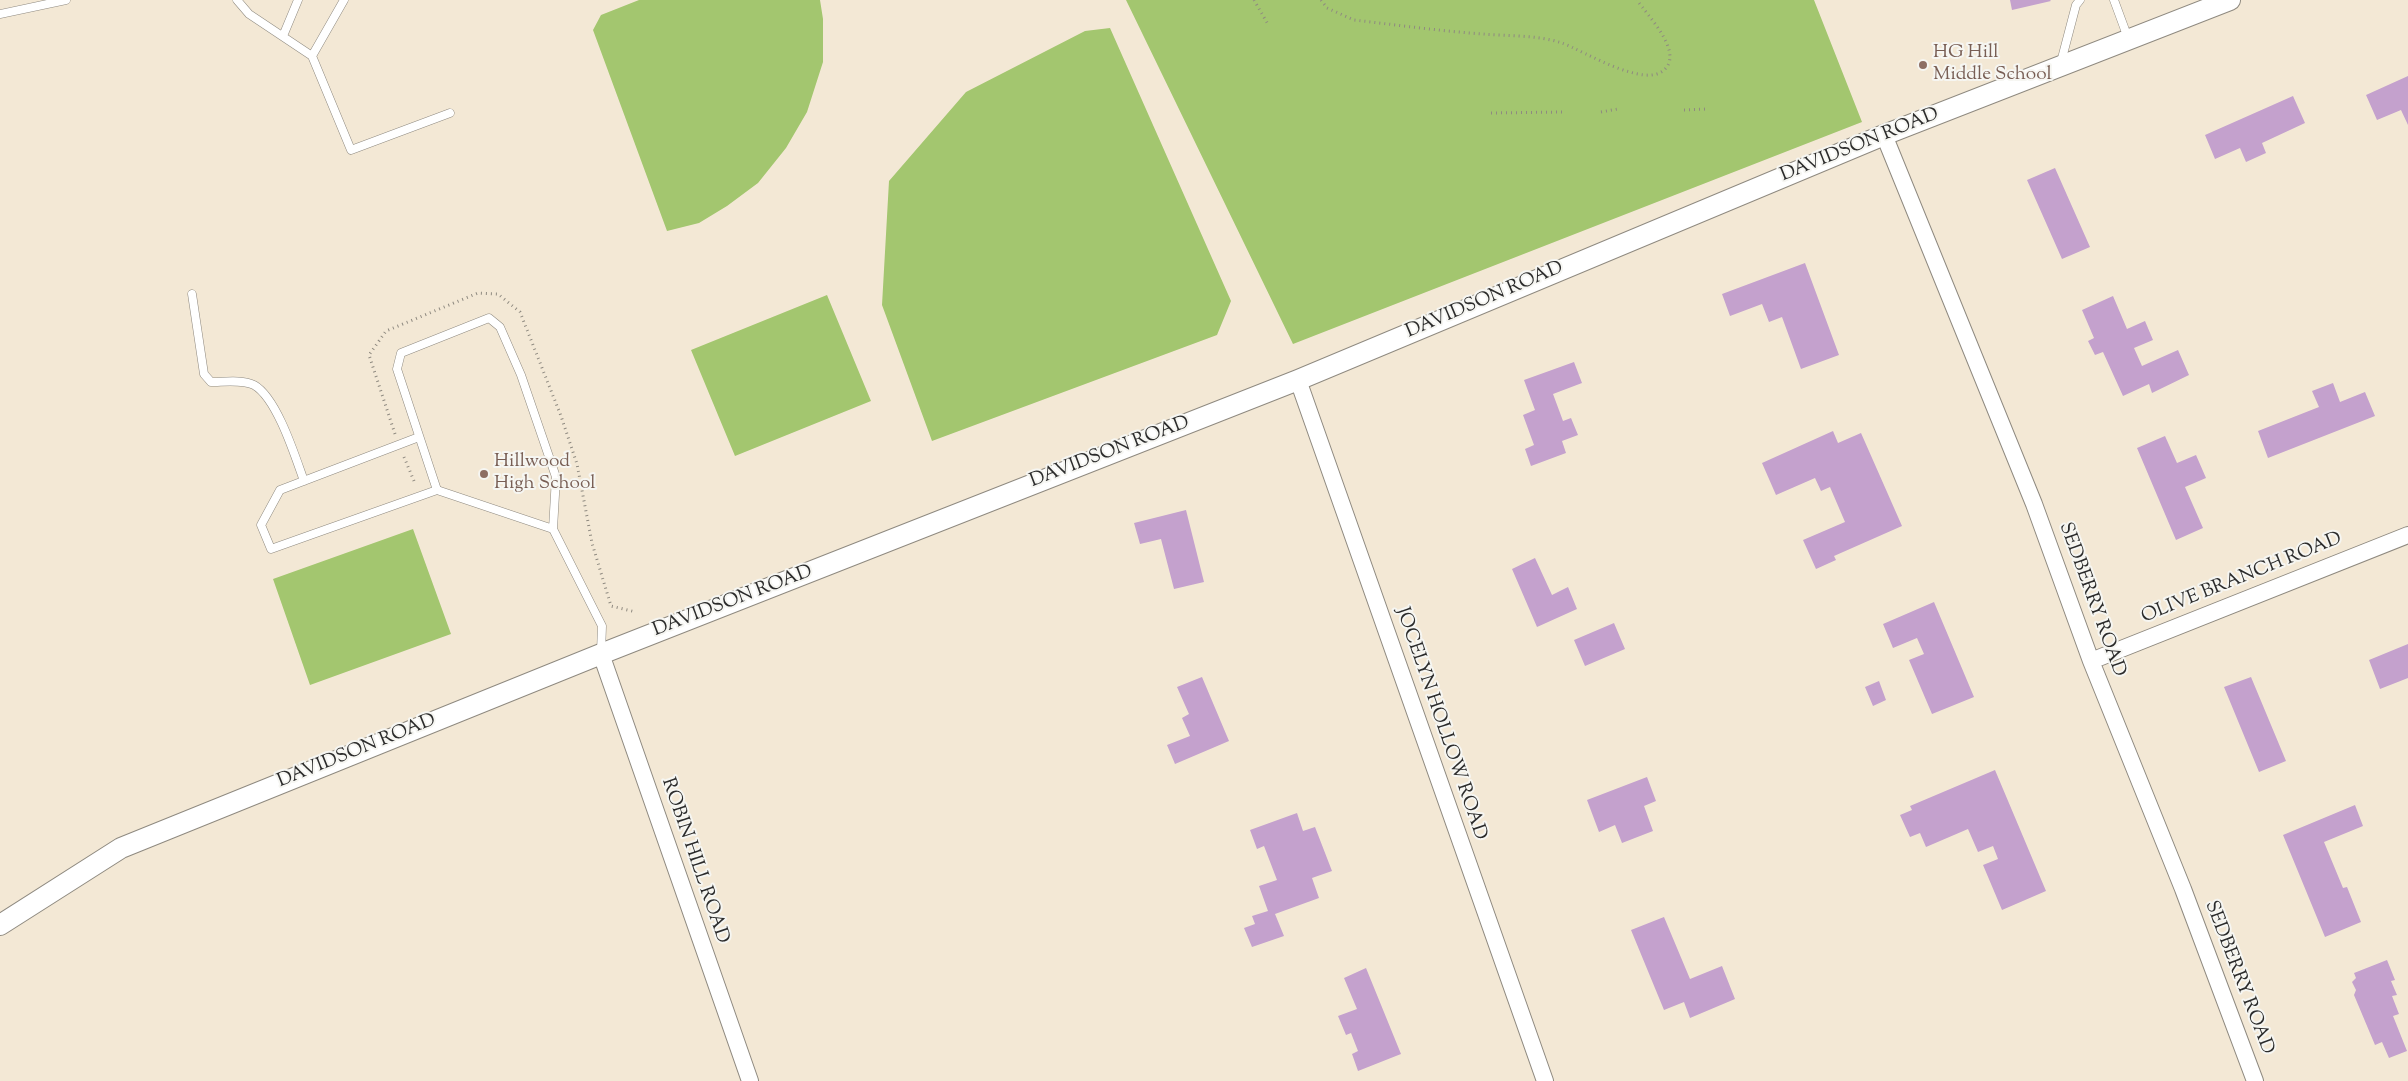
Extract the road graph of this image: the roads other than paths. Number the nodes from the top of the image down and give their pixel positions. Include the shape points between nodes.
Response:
1 (66, 0) edge
2 (237, 0) edge
3 (298, 0) edge
4 (344, 0) edge
5 (2080, 0) edge
6 (2114, 0) edge
7 (2230, 0) edge
8 (0, 14) edge
9 (282, 36) junction
10 (2128, 40) junction
11 (312, 56) junction
12 (2060, 67) junction
13 (450, 112) dead end
14 (1884, 135) junction
15 (192, 294) dead end
16 (1298, 380) junction
17 (419, 437) junction
18 (304, 481) junction
19 (437, 490) junction
20 (553, 529) junction
21 (2408, 535) edge
22 (601, 654) junction
23 (2091, 661) junction
24 (0, 925) edge
25 (750, 1081) edge
26 (1545, 1081) edge
27 (2255, 1081) edge

1 - 8 lane
2 - 9 lane via 249,14
3 - 9 lane
4 - 11 lane
5 - 12 lane
6 - 10 lane
7 - 10 street, DAVIDSON ROAD
9 - 11 lane
10 - 12 street, DAVIDSON ROAD
11 - 13 lane via 351,150
12 - 14 street, DAVIDSON ROAD
14 - 16 street, DAVIDSON ROAD
14 - 23 street, SEDBERRY ROAD via 2034,504
15 - 18 lane via 204,374 211,382 254,386 272,406
16 - 22 street, DAVIDSON ROAD
16 - 26 street, JOCELYN HOLLOW ROAD
17 - 18 lane
17 - 19 lane
17 - 20 lane via 397,369 401,353 488,318 500,327 521,375 556,477
18 - 19 lane via 280,490 261,525 271,549
19 - 20 lane
20 - 22 lane via 602,626
21 - 23 street, OLIVE BRANCH ROAD
22 - 24 street, DAVIDSON ROAD via 121,848
22 - 25 street, ROBIN HILL ROAD
23 - 27 street, SEDBERRY ROAD via 2183,889

